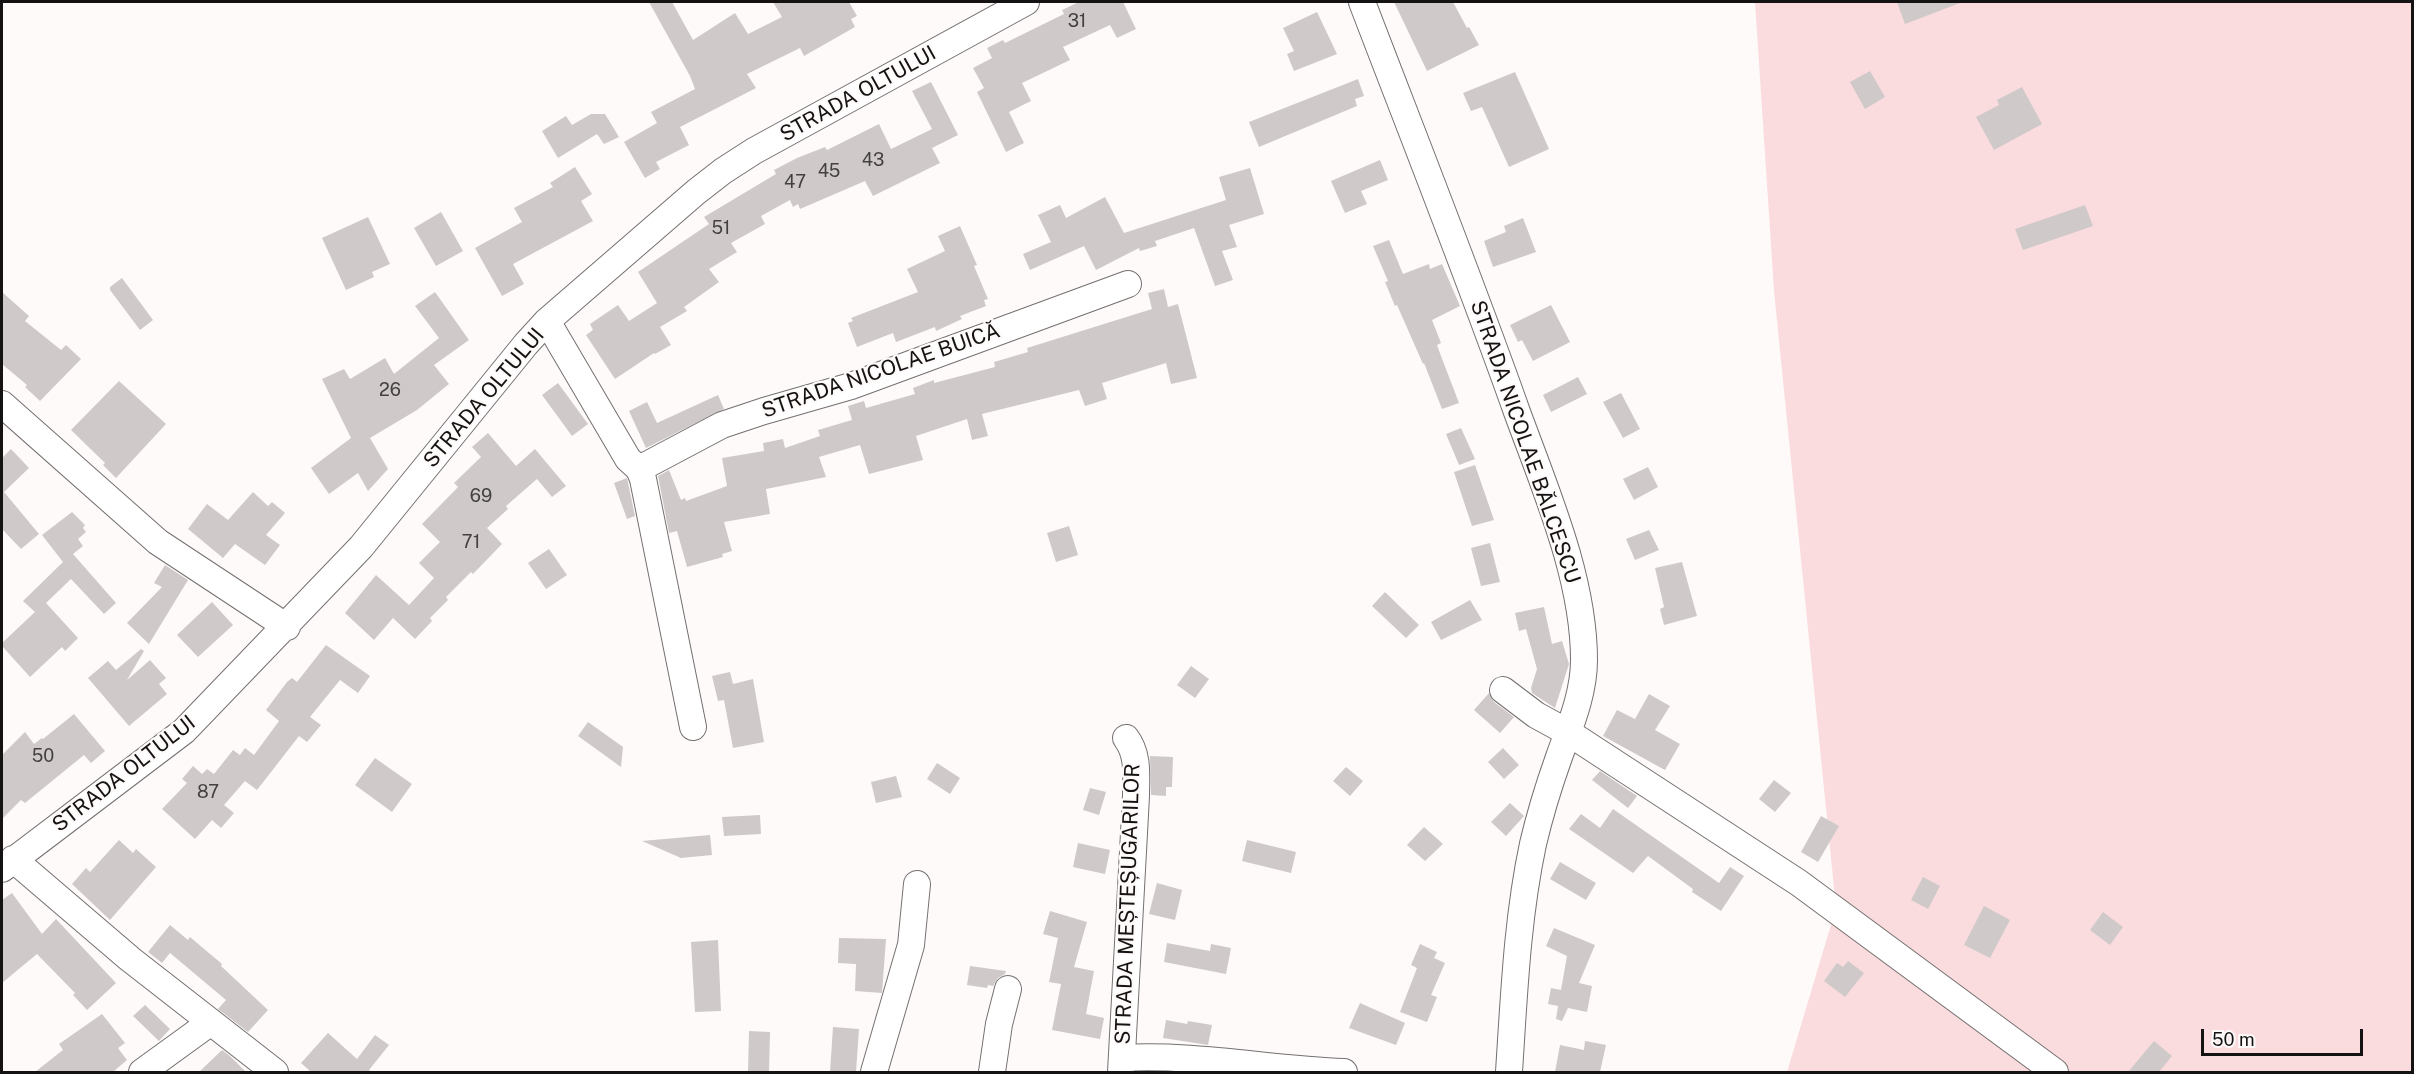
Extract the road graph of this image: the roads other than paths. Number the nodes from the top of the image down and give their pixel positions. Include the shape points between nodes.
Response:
1 (1026, 2) edge
2 (1362, 2) edge
3 (1128, 284) dead end
4 (547, 321) junction
5 (2, 404) edge
6 (639, 469) junction
7 (287, 627) junction
8 (1503, 690) dead end
9 (693, 727) dead end
10 (1569, 733) junction
11 (1126, 738) dead end
12 (7, 864) edge
13 (917, 884) dead end
14 (1008, 989) dead end
15 (211, 1022) junction
16 (1121, 1065) edge
17 (142, 1072) edge
18 (276, 1072) edge
19 (874, 1072) edge
20 (992, 1072) edge
21 (1306, 1072) edge
22 (1344, 1072) edge
23 (1509, 1072) edge
24 (2055, 1072) edge

1 - 4 street, STRADA OLTULUI via 723,171
2 - 10 street, STRADA NICOLAE BĂLCESCU via 1484,318 1566,550 1585,663
3 - 6 street, STRADA NICOLAE BUICĂ via 851,386 722,425
4 - 6 street via 628,459
4 - 7 street, STRADA OLTULUI via 361,548
5 - 7 street via 158,542
6 - 9 street
7 - 12 street, STRADA OLTULUI via 184,731
8 - 10 street
10 - 23 street, STRADA NICOLAE BĂLCESCU via 1547,794 1526,879
10 - 24 street via 1799,883
11 - 16 street, STRADA MEȘTEȘUGARILOR via 1136,759 1136,796
12 - 15 street
13 - 19 street via 911,945
14 - 20 street
15 - 17 street
15 - 18 street
16 - 21 street via 1213,1059
21 - 22 street

